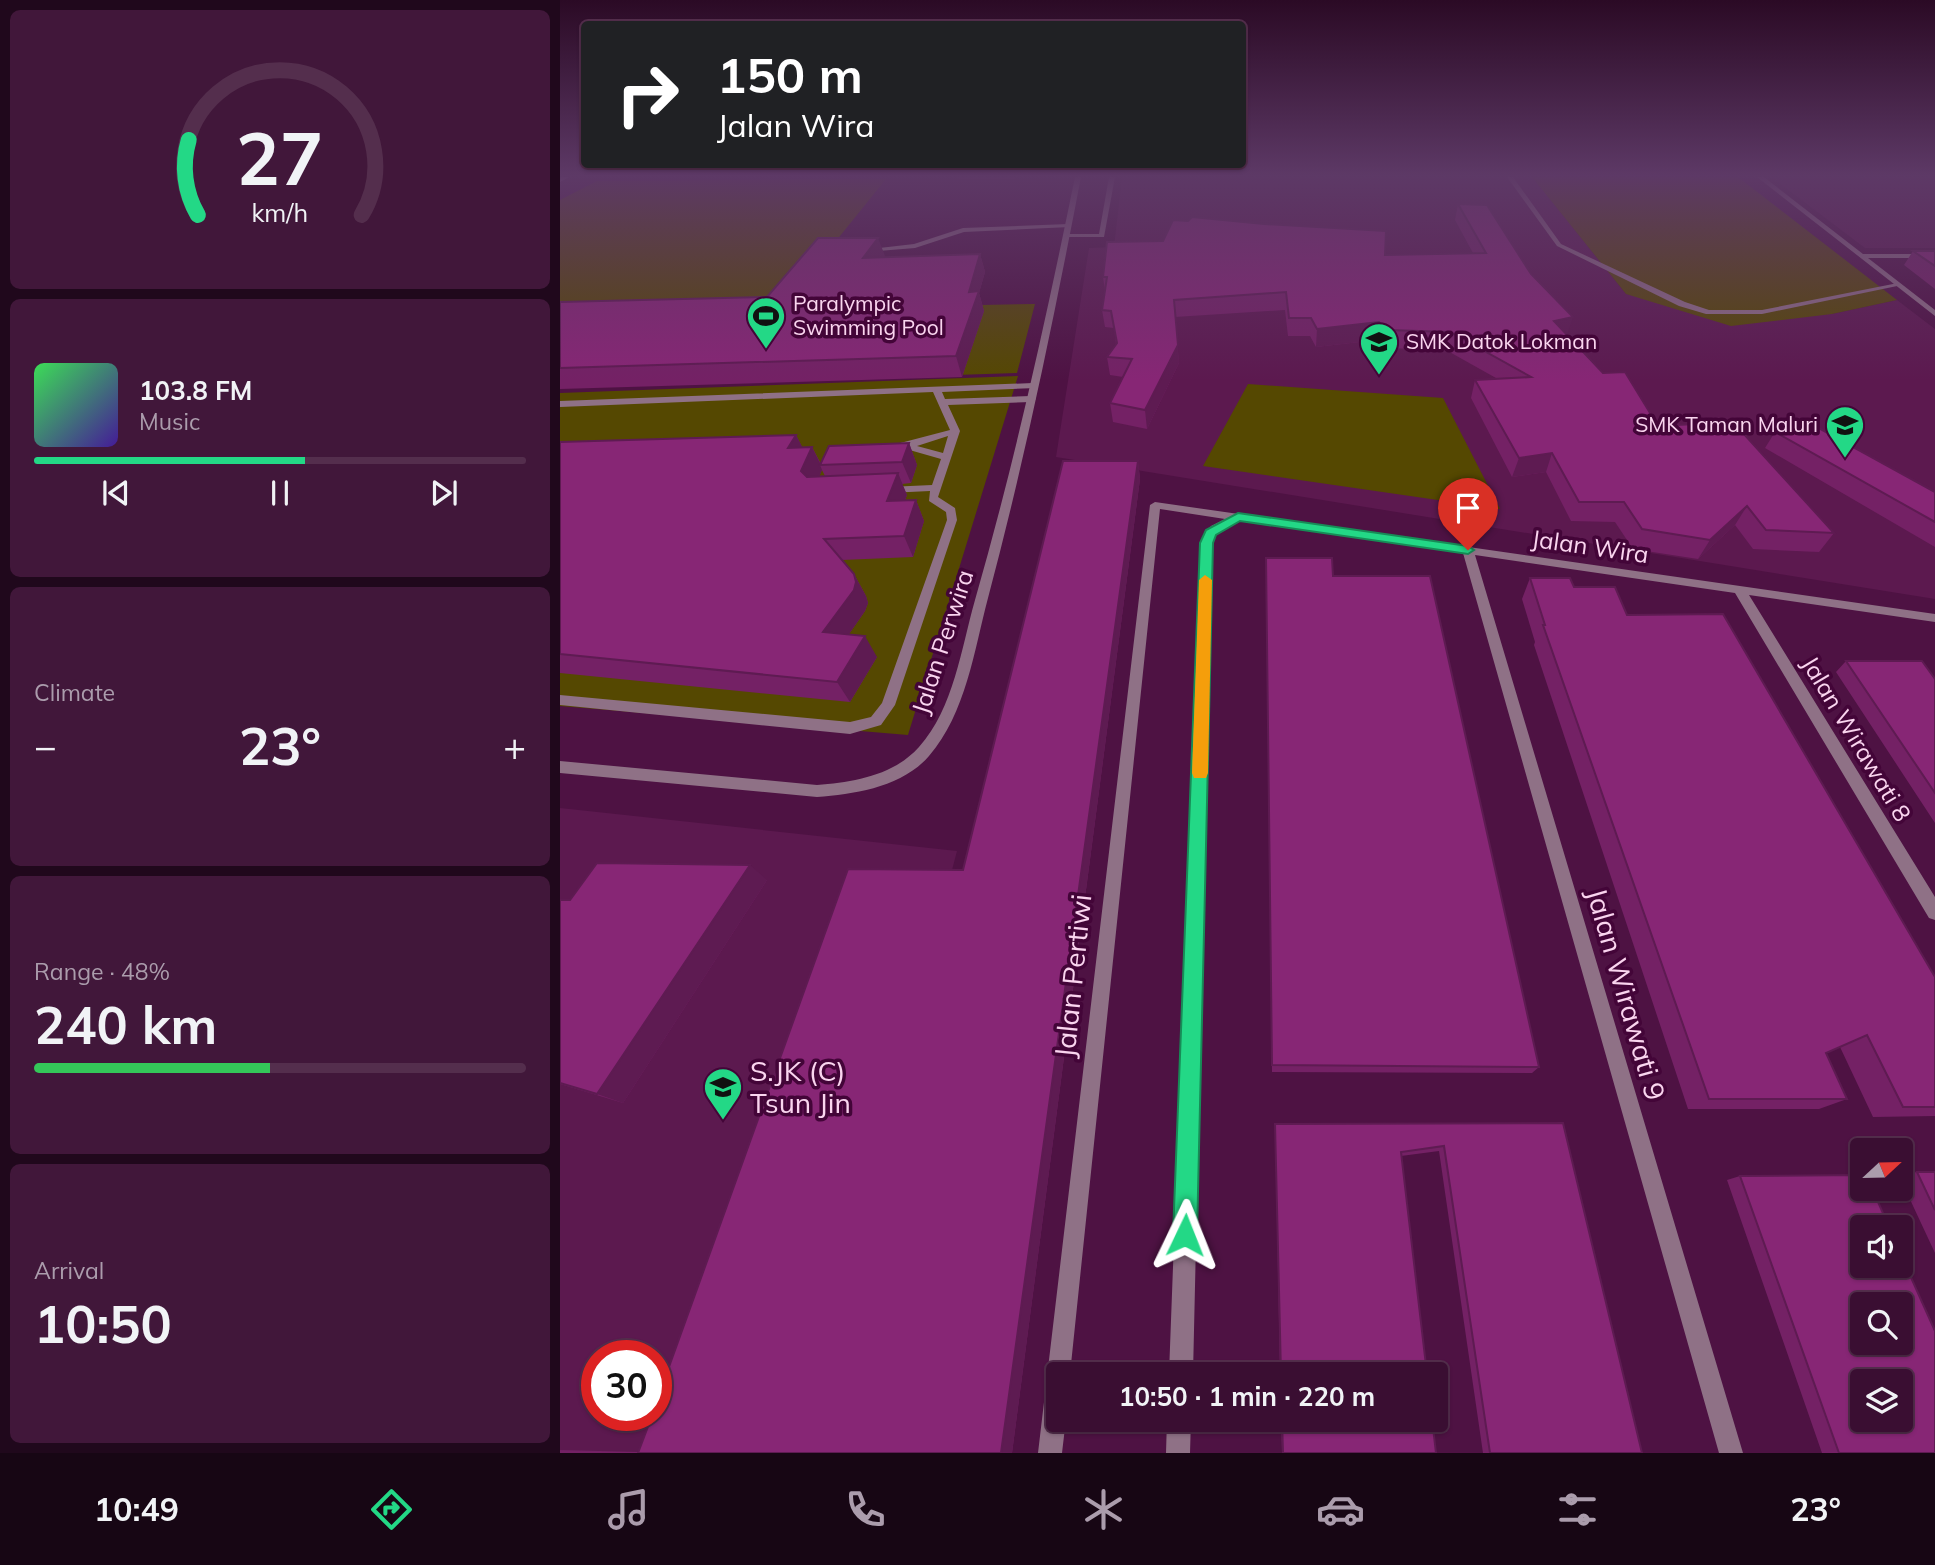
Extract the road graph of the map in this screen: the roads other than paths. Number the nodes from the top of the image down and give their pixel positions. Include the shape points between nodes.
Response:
1 (918, 245) edge
2 (1064, 245) edge
3 (1559, 245) edge
4 (1847, 245) edge
5 (852, 250) edge
6 (1861, 256) junction
7 (1935, 256) edge
8 (1898, 285) junction
9 (1935, 314) edge
10 (1033, 386) junction
11 (936, 389) junction
12 (1031, 399) junction
13 (942, 402) junction
14 (560, 404) edge
15 (955, 431) junction
16 (906, 446) junction
17 (879, 447) edge
18 (946, 457) junction
19 (936, 488) junction
20 (872, 491) edge
21 (1155, 505) joint
22 (1238, 517) junction
23 (1468, 550) junction
24 (1739, 589) junction
25 (1935, 618) edge
26 (560, 700) edge
27 (560, 768) edge
28 (1935, 912) edge
29 (1181, 1362) edge
30 (1179, 1432) edge
31 (1050, 1453) edge
32 (1178, 1453) edge
33 (1731, 1453) edge

1 - 5 street
2 - 10 street, Jalan Perwira
3 - 8 street via 1658,293 1695,308 1726,313 1762,312
4 - 6 street
6 - 7 street
6 - 8 street
8 - 9 street
10 - 11 street
10 - 12 street, Jalan Perwira
11 - 13 street
11 - 14 street
12 - 13 street
12 - 27 street, Jalan Perwira via 1012,487 960,675 933,741 907,766 871,783 817,791
13 - 15 street
15 - 16 street
15 - 18 street
16 - 17 street
16 - 18 street
18 - 19 street
19 - 20 street
19 - 26 street via 934,501 951,510 952,520 888,705 876,721 850,728
21 - 22 street, Jalan Wira
21 - 31 street, Jalan Pertiwi
22 - 23 street, Jalan Wira
22 - 29 street via 1215,528 1206,543
23 - 24 street, Jalan Wira
23 - 33 street, Jalan Wirawati 9
24 - 25 street, Jalan Wira
24 - 28 street, Jalan Wirawati 8
30 - 32 street

